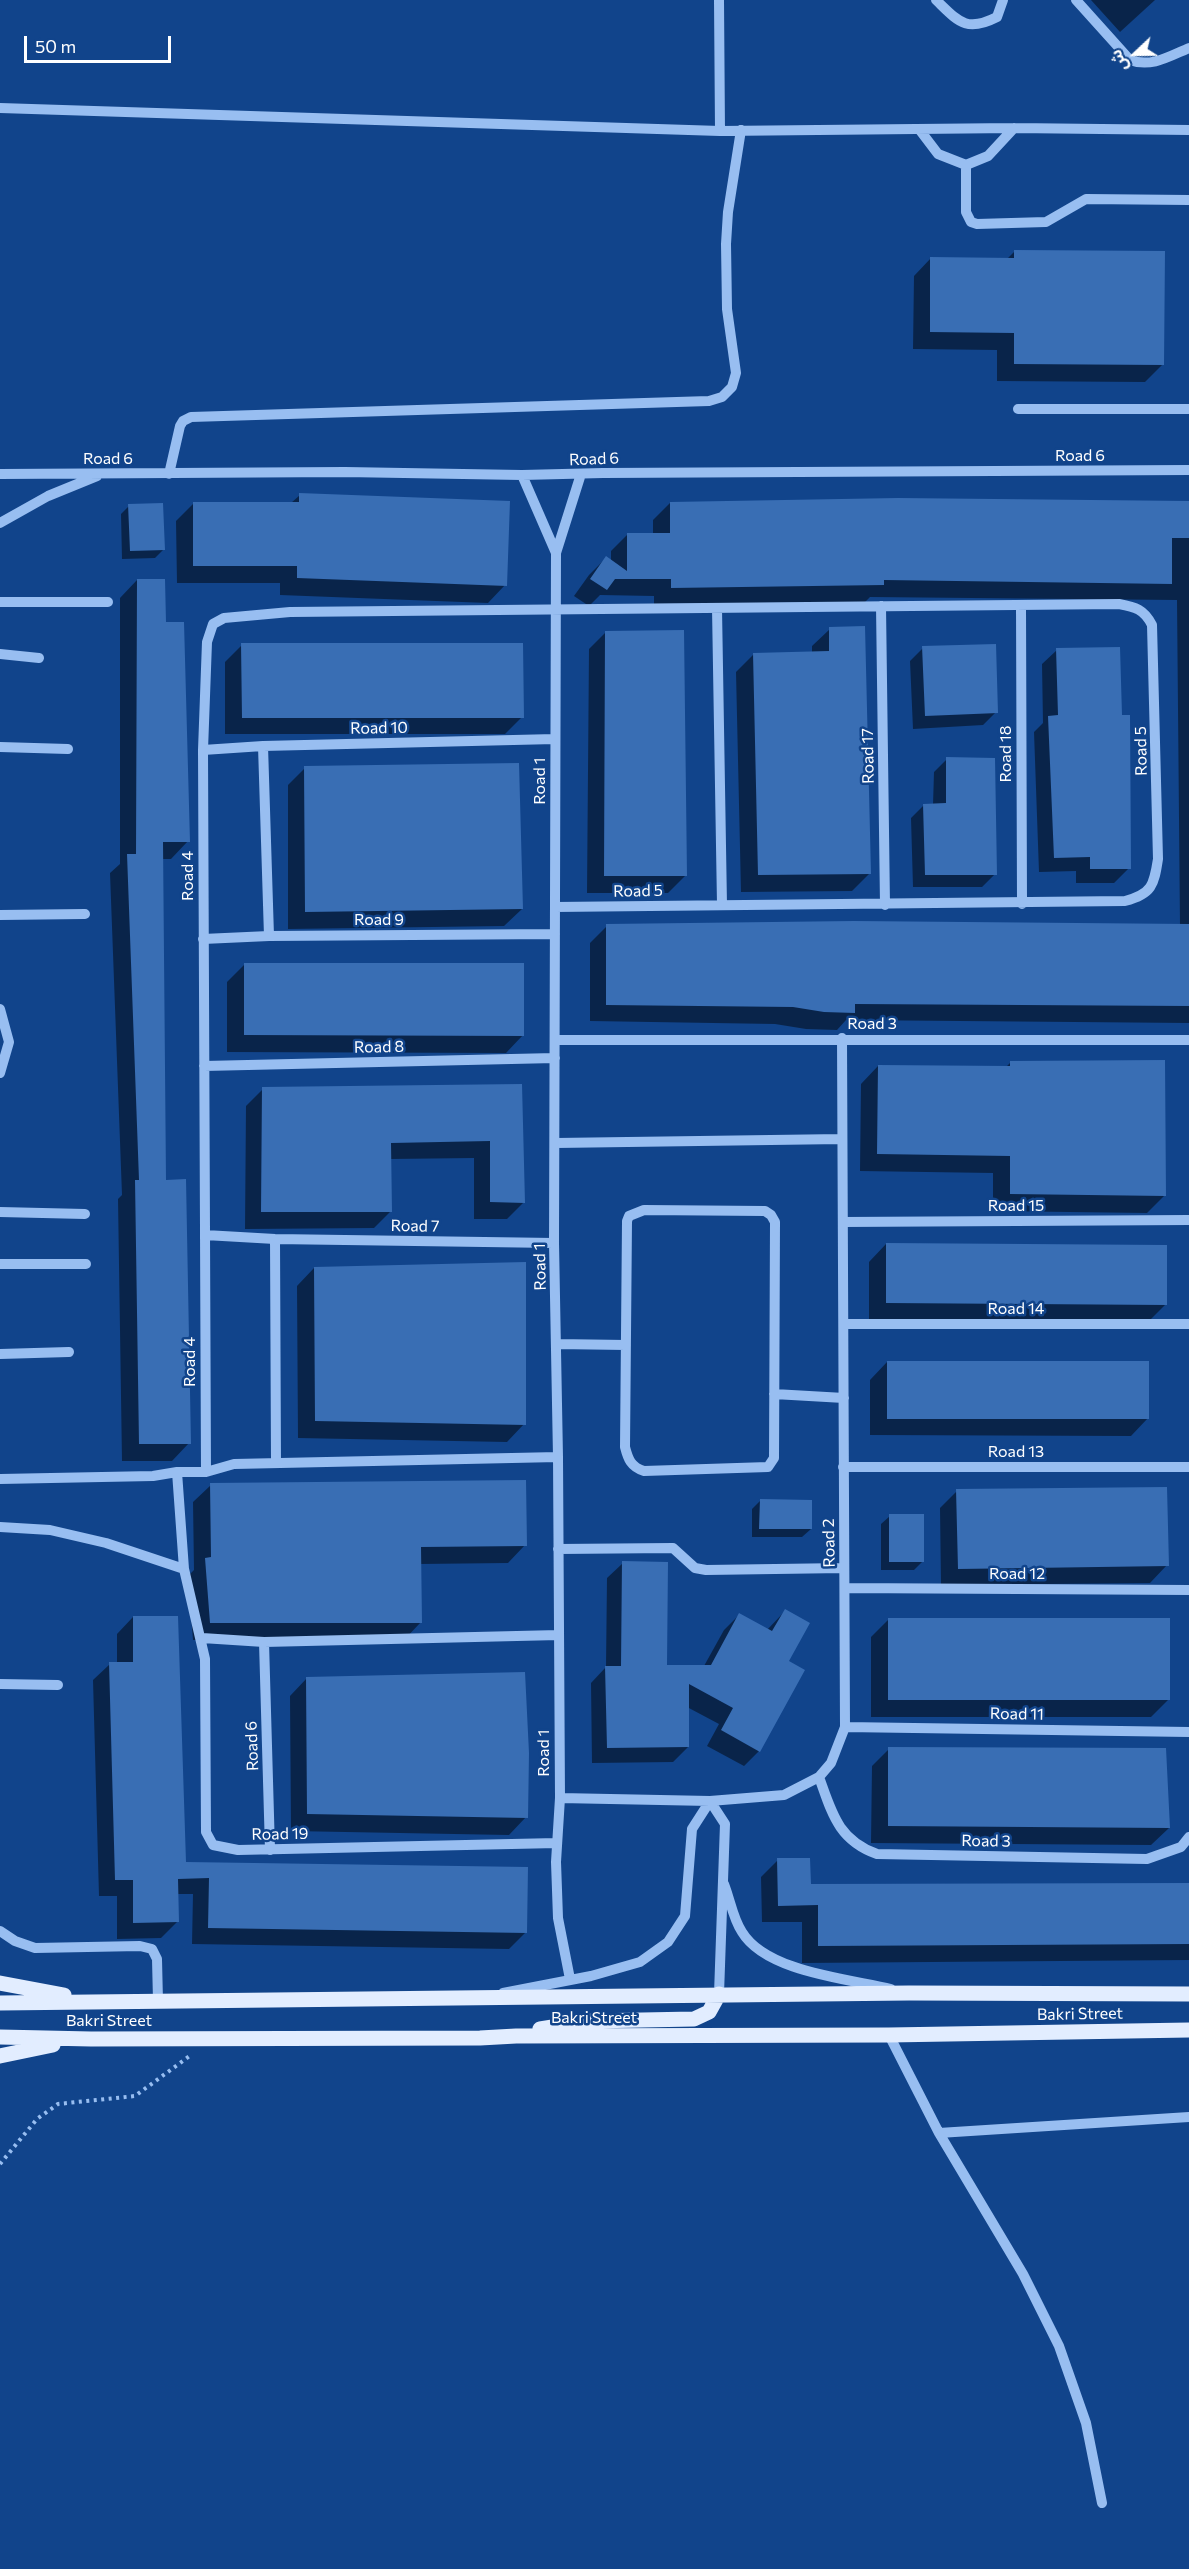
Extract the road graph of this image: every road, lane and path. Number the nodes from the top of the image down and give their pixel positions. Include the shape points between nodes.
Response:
1 (719, 0) edge
2 (936, 0) edge
3 (1003, 0) edge
4 (1076, 0) edge
5 (1189, 48) edge
6 (0, 108) edge
7 (1014, 128) junction
8 (919, 129) junction
9 (720, 130) junction
10 (741, 130) junction
11 (1189, 130) edge
12 (966, 165) junction
13 (1189, 200) edge
14 (1189, 409) edge
15 (1018, 410) dead end
16 (1189, 470) edge
17 (0, 474) edge
18 (102, 474) junction
19 (169, 474) junction
20 (581, 474) junction
21 (522, 475) junction
22 (0, 523) edge
23 (556, 553) junction
24 (0, 602) edge
25 (108, 602) dead end
26 (1021, 605) junction
27 (881, 606) junction
28 (717, 608) junction
29 (556, 609) junction
30 (0, 654) edge
31 (39, 657) dead end
32 (555, 739) junction
33 (263, 746) junction
34 (0, 747) edge
35 (68, 749) dead end
36 (203, 750) junction
37 (722, 904) junction
38 (1022, 904) junction
39 (885, 905) junction
40 (555, 907) junction
41 (85, 914) dead end
42 (0, 915) edge
43 (555, 934) junction
44 (269, 936) junction
45 (204, 939) junction
46 (0, 1009) edge
47 (843, 1038) junction
48 (555, 1040) junction
49 (1189, 1040) edge
50 (555, 1058) junction
51 (204, 1066) junction
52 (0, 1073) edge
53 (842, 1138) junction
54 (556, 1143) junction
55 (0, 1212) edge
56 (85, 1214) dead end
57 (1189, 1220) edge
58 (843, 1222) junction
59 (205, 1235) junction
60 (275, 1239) junction
61 (554, 1243) junction
62 (0, 1264) edge
63 (86, 1264) dead end
64 (844, 1324) junction
65 (1189, 1324) edge
66 (556, 1344) junction
67 (626, 1345) junction
68 (69, 1352) dead end
69 (0, 1354) edge
70 (774, 1394) junction
71 (844, 1398) junction
72 (558, 1456) junction
73 (276, 1463) junction
74 (843, 1467) junction
75 (1189, 1467) edge
76 (177, 1472) junction
77 (206, 1472) junction
78 (0, 1479) edge
79 (0, 1527) edge
80 (558, 1549) junction
81 (844, 1568) junction
82 (184, 1569) junction
83 (845, 1588) junction
84 (1189, 1590) edge
85 (559, 1635) junction
86 (202, 1638) junction
87 (264, 1642) junction
88 (0, 1684) edge
89 (58, 1684) dead end
90 (845, 1727) junction
91 (1189, 1732) edge
92 (819, 1777) junction
93 (560, 1798) junction
94 (710, 1801) junction
95 (1189, 1837) edge
96 (557, 1843) junction
97 (270, 1850) junction
98 (724, 1884) junction
99 (0, 1931) edge
100 (570, 1979) junction
101 (0, 1983) edge
102 (909, 1993) junction
103 (719, 1994) junction
104 (1189, 1994) edge
105 (477, 1998) junction
106 (158, 2001) junction
107 (100, 2002) junction
108 (0, 2003) edge
109 (1189, 2030) edge
110 (889, 2035) junction
111 (516, 2036) junction
112 (0, 2037) edge
113 (91, 2039) junction
114 (213, 2039) junction
115 (0, 2056) edge
116 (1189, 2117) edge
117 (939, 2133) junction
118 (0, 2163) edge
119 (1102, 2503) dead end

1 - 9 street
2 - 3 street via 959,22 970,26 997,17
4 - 5 street via 1130,60 1141,64 1155,62
6 - 9 street
7 - 8 street
7 - 11 street
7 - 12 street via 988,156
8 - 10 street
8 - 12 street via 938,154
9 - 10 street
10 - 19 street via 726,244 727,309 736,373 732,387 722,397 709,401 191,417 180,426
12 - 13 street via 966,212 971,222 977,224 1046,222 1089,199
14 - 15 street
16 - 20 street, Road 6
17 - 18 street, Road 6
18 - 19 street, Road 6
18 - 22 street via 48,496
19 - 21 street, Road 6
20 - 21 street, Road 6
20 - 23 street, Road 1
21 - 23 street, Road 1
23 - 29 street, Road 1
24 - 25 street
26 - 27 street, Road 5
26 - 38 street, Road 18
26 - 38 street, Road 5 via 1119,604 1147,614 1152,625 1158,859 1155,880 1138,897
27 - 28 street, Road 5
27 - 39 street, Road 17
28 - 29 street, Road 5
28 - 37 street
29 - 32 street, Road 1
29 - 36 street, Road 4 via 290,612 224,618 213,624 207,642
30 - 31 street
32 - 33 street, Road 10
32 - 40 street, Road 1
33 - 36 street, Road 10
33 - 44 street
34 - 35 street
36 - 45 street, Road 4
37 - 39 street, Road 5
37 - 40 street, Road 5
38 - 39 street, Road 5
40 - 43 street, Road 1
41 - 42 street
43 - 44 street, Road 9
43 - 48 street, Road 1
44 - 45 street, Road 9
45 - 51 street, Road 4
46 - 52 street via 9,1042
47 - 48 street, Road 3
47 - 49 street, Road 3
47 - 53 street, Road 2
48 - 50 street, Road 1
50 - 51 street, Road 8
50 - 54 street, Road 1
51 - 59 street, Road 4
53 - 54 street
53 - 58 street, Road 2
54 - 61 street, Road 1
55 - 56 street
57 - 58 street, Road 15
58 - 64 street, Road 2
59 - 60 street, Road 7
59 - 77 street, Road 4
60 - 61 street, Road 7
60 - 73 street
61 - 66 street, Road 1
62 - 63 street
64 - 65 street, Road 14
64 - 71 street, Road 2
66 - 67 street
66 - 72 street, Road 1
67 - 70 street via 625,1447 635,1468 644,1471 768,1467 774,1458
67 - 70 street via 629,1216 644,1209 765,1211 775,1222 776,1231
68 - 69 street
70 - 71 street
71 - 74 street, Road 2
72 - 73 street
72 - 80 street, Road 1
73 - 77 street via 234,1464
74 - 75 street, Road 13
74 - 81 street, Road 2
76 - 77 street
76 - 78 street via 153,1476
76 - 82 street, Road 19
79 - 82 street via 51,1530 106,1543
80 - 81 street via 673,1548 694,1568 706,1570
80 - 85 street, Road 1
81 - 83 street, Road 2
82 - 86 street, Road 19
83 - 84 street, Road 12
83 - 90 street, Road 2
85 - 87 street
85 - 93 street, Road 1
86 - 87 street
86 - 97 street, Road 19 via 206,1832 213,1845
87 - 97 street, Road 6
88 - 89 street
90 - 91 street, Road 11
90 - 92 street, Road 2 via 831,1764
92 - 94 street, Road 2 via 784,1795
92 - 95 street, Road 3 via 832,1814 846,1837 877,1854 1147,1859 1180,1847
93 - 94 street, Road 2
93 - 96 street, Road 1
94 - 98 street via 725,1824
94 - 100 street via 692,1829 685,1916 669,1942 640,1962
96 - 97 street, Road 19
96 - 100 street, Road 1 via 558,1918
98 - 102 street via 742,1932 762,1953 794,1967
98 - 103 street
99 - 106 street via 35,1948 152,1949 157,1959
100 - 105 street
101 - 107 main road
102 - 103 main road, Bakri Street
102 - 104 main road, Bakri Street
103 - 105 main road, Bakri Street
103 - 111 main road via 709,2012 694,2019 590,2021
105 - 106 main road, Bakri Street
106 - 107 main road, Bakri Street
107 - 108 main road, Bakri Street
109 - 110 main road, Bakri Street
110 - 111 main road, Bakri Street
110 - 117 street
111 - 114 main road, Bakri Street
112 - 113 main road, Bakri Street
113 - 114 main road, Bakri Street
113 - 115 main road
114 - 118 path via 135,2096 58,2104 37,2119
116 - 117 street
117 - 119 street via 1023,2274 1059,2346 1086,2423

